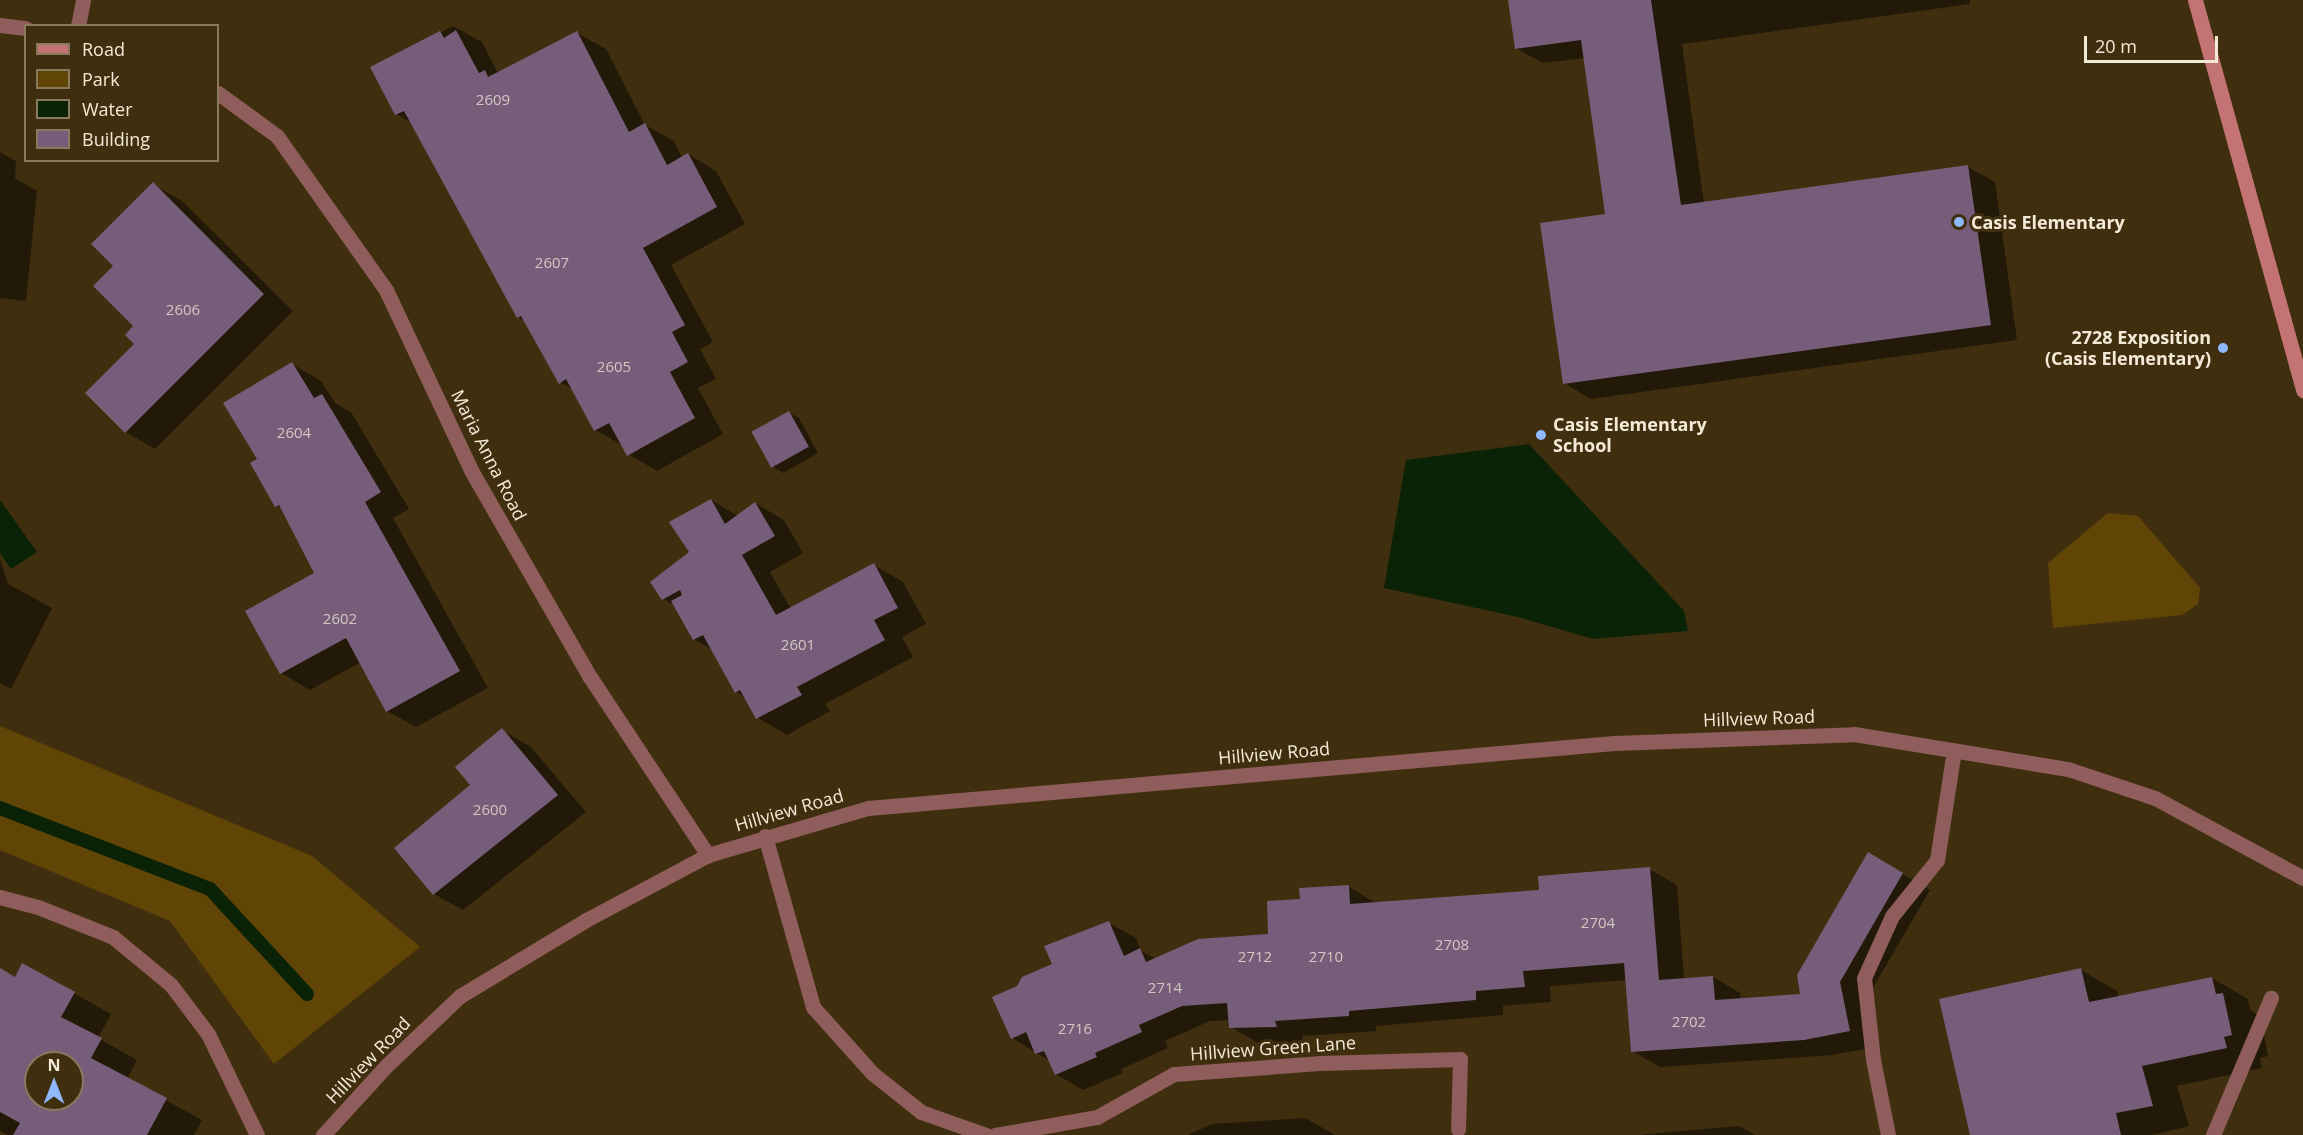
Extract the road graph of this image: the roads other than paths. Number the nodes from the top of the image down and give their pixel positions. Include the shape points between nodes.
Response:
1 (83, 0) edge
2 (2195, 0) edge
3 (78, 24) edge
4 (0, 25) edge
5 (24, 27) edge
6 (219, 94) edge
7 (2303, 390) edge
8 (1954, 750) junction
9 (765, 836) junction
10 (708, 855) junction
11 (2303, 878) edge
12 (0, 897) edge
13 (2271, 998) dead end
14 (1458, 1129) dead end
15 (257, 1135) edge
16 (323, 1135) edge
17 (986, 1135) edge
18 (995, 1135) edge
19 (1888, 1135) edge
20 (2213, 1135) edge

1 - 3 street
2 - 7 street
4 - 5 street
6 - 10 street, Maria Anna Road via 277,136 386,290 472,472 590,677
8 - 9 street, Hillview Road via 1854,734 1614,743 868,808
8 - 11 street, Hillview Road via 2068,770 2155,798
8 - 19 street via 1937,860 1892,916 1864,978 1872,1059
9 - 10 street, Hillview Road
9 - 17 street via 813,1007 872,1073 921,1112
10 - 16 street, Hillview Road via 586,920 460,996 386,1066
12 - 15 street via 38,907 113,937 171,985 208,1034
13 - 20 street
14 - 18 street, Hillview Green Lane via 1460,1059 1319,1063 1174,1074 1096,1117

